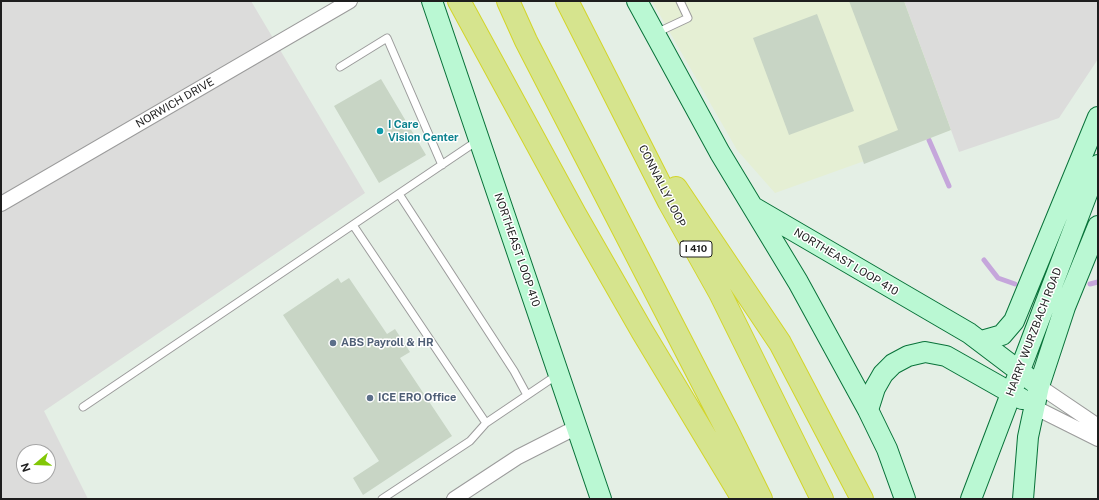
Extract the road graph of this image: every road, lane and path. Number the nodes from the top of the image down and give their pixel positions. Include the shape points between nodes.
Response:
1 (350, 1) edge
2 (432, 1) edge
3 (459, 1) edge
4 (508, 1) edge
5 (567, 1) edge
6 (637, 1) edge
7 (680, 1) edge
8 (655, 34) junction
9 (340, 67) dead end
10 (624, 110) junction
11 (1098, 117) edge
12 (479, 140) junction
13 (442, 165) junction
14 (1098, 165) edge
15 (399, 194) junction
16 (1, 204) edge
17 (752, 206) junction
18 (353, 225) junction
19 (1098, 226) edge
20 (981, 341) junction
21 (1020, 371) junction
22 (559, 374) junction
23 (1039, 386) junction
24 (1011, 392) junction
25 (527, 395) junction
26 (83, 407) dead end
27 (1034, 407) junction
28 (868, 410) junction
29 (486, 423) junction
30 (1098, 426) edge
31 (577, 427) junction
32 (1098, 439) edge
33 (382, 499) edge
34 (454, 499) edge
35 (601, 499) edge
36 (743, 499) edge
37 (761, 499) edge
38 (822, 499) edge
39 (862, 499) edge
40 (905, 499) edge
41 (971, 499) edge
42 (1023, 499) edge

1 - 16 street, NORWICH DRIVE
2 - 12 main road, NORTHEAST LOOP 410
3 - 36 highway via 575,214
4 - 37 highway via 526,41
5 - 10 highway, CONNALLY LOOP / I 410
6 - 8 main road, NORTHEAST LOOP 410
7 - 8 lane via 688,18
8 - 17 main road, NORTHEAST LOOP 410
9 - 13 lane via 387,38
10 - 38 highway, CONNALLY LOOP / I 410 via 670,202 720,293
10 - 39 highway via 780,343
11 - 20 main road via 1014,321 1002,335
12 - 13 lane
12 - 22 main road, NORTHEAST LOOP 410
13 - 15 lane
14 - 21 main road, HARRY WURZBACH ROAD
15 - 18 lane
15 - 25 lane
17 - 20 main road, NORTHEAST LOOP 410
17 - 28 main road via 798,282
18 - 26 lane
18 - 29 lane
19 - 23 main road, HARRY WURZBACH ROAD via 1065,307
20 - 21 main road, NORTHEAST LOOP 410
21 - 23 main road, NORTHEAST LOOP 410
21 - 24 main road, HARRY WURZBACH ROAD
22 - 25 lane
22 - 31 main road, NORTHEAST LOOP 410
23 - 27 main road
23 - 30 street
24 - 27 main road
24 - 28 main road via 946,356 925,352 908,356 893,364 883,374
24 - 41 main road, HARRY WURZBACH ROAD
25 - 29 lane
27 - 32 street
27 - 42 main road via 1028,437
28 - 40 main road via 887,449
29 - 33 lane via 470,441
31 - 34 street via 518,457
31 - 35 main road, NORTHEAST LOOP 410

